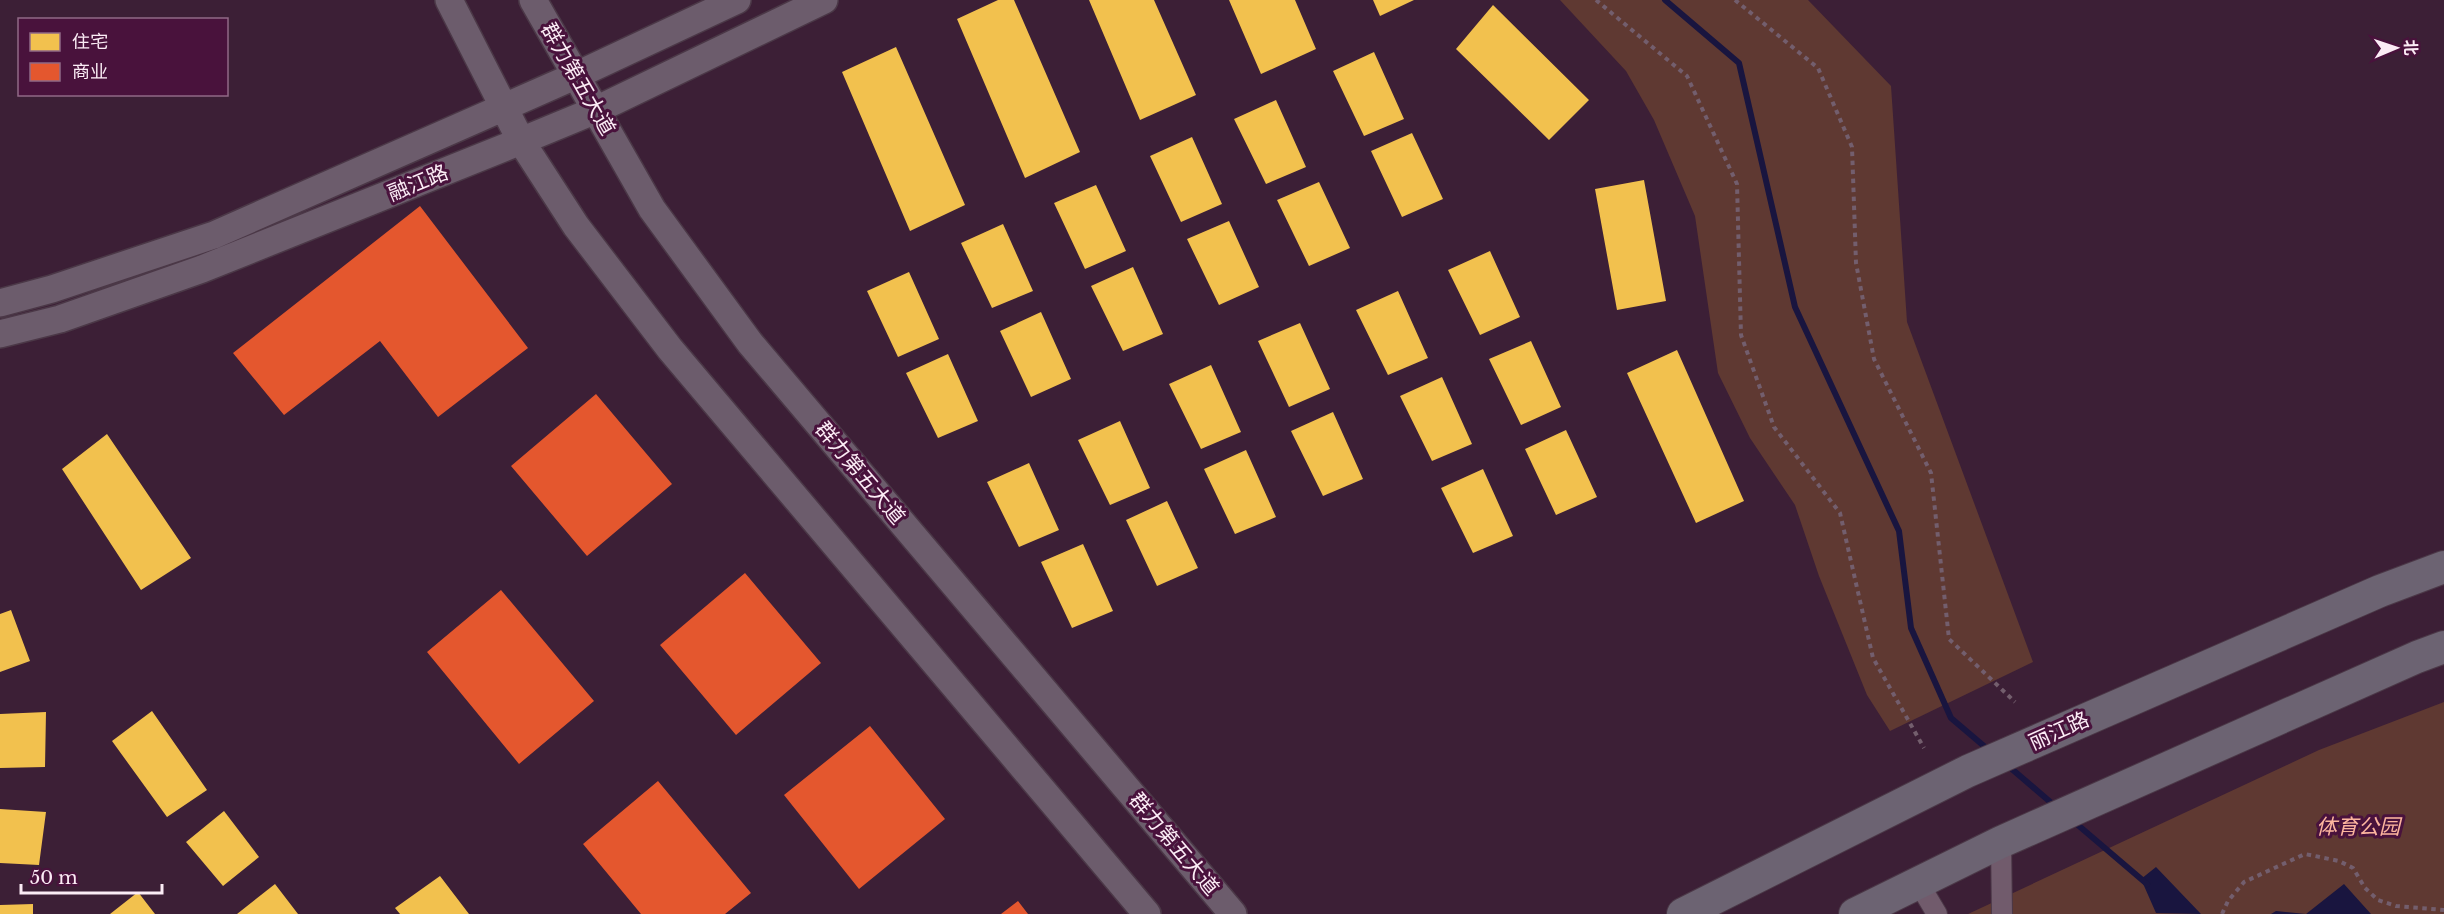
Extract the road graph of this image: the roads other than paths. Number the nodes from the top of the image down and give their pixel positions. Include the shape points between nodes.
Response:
1 (449, 0) edge
2 (533, 0) edge
3 (737, 0) edge
4 (824, 0) edge
5 (577, 75) junction
6 (505, 108) junction
7 (596, 110) junction
8 (521, 141) junction
9 (0, 303) edge
10 (0, 334) edge
11 (2444, 567) edge
12 (2444, 647) edge
13 (2001, 842) junction
14 (1918, 882) junction
15 (1147, 914) edge
16 (1233, 914) edge
17 (1683, 914) edge
18 (1855, 914) edge
19 (1937, 914) edge
20 (2002, 914) edge

1 - 6 main road
2 - 5 main road, 群力第五大道
3 - 5 main road, 融江路
4 - 7 main road, 融江路
5 - 6 main road, 融江路
5 - 7 main road, 群力第五大道
6 - 8 main road
6 - 9 main road, 融江路 via 214,235
7 - 8 main road, 融江路
7 - 16 main road, 群力第五大道 via 652,210 750,343
8 - 10 main road, 融江路 via 202,270 60,319
8 - 15 main road via 576,226 670,349
11 - 17 main road, 丽江路 via 2380,591 1968,771
12 - 13 main road
13 - 14 main road
13 - 20 street
14 - 18 main road
14 - 19 street

